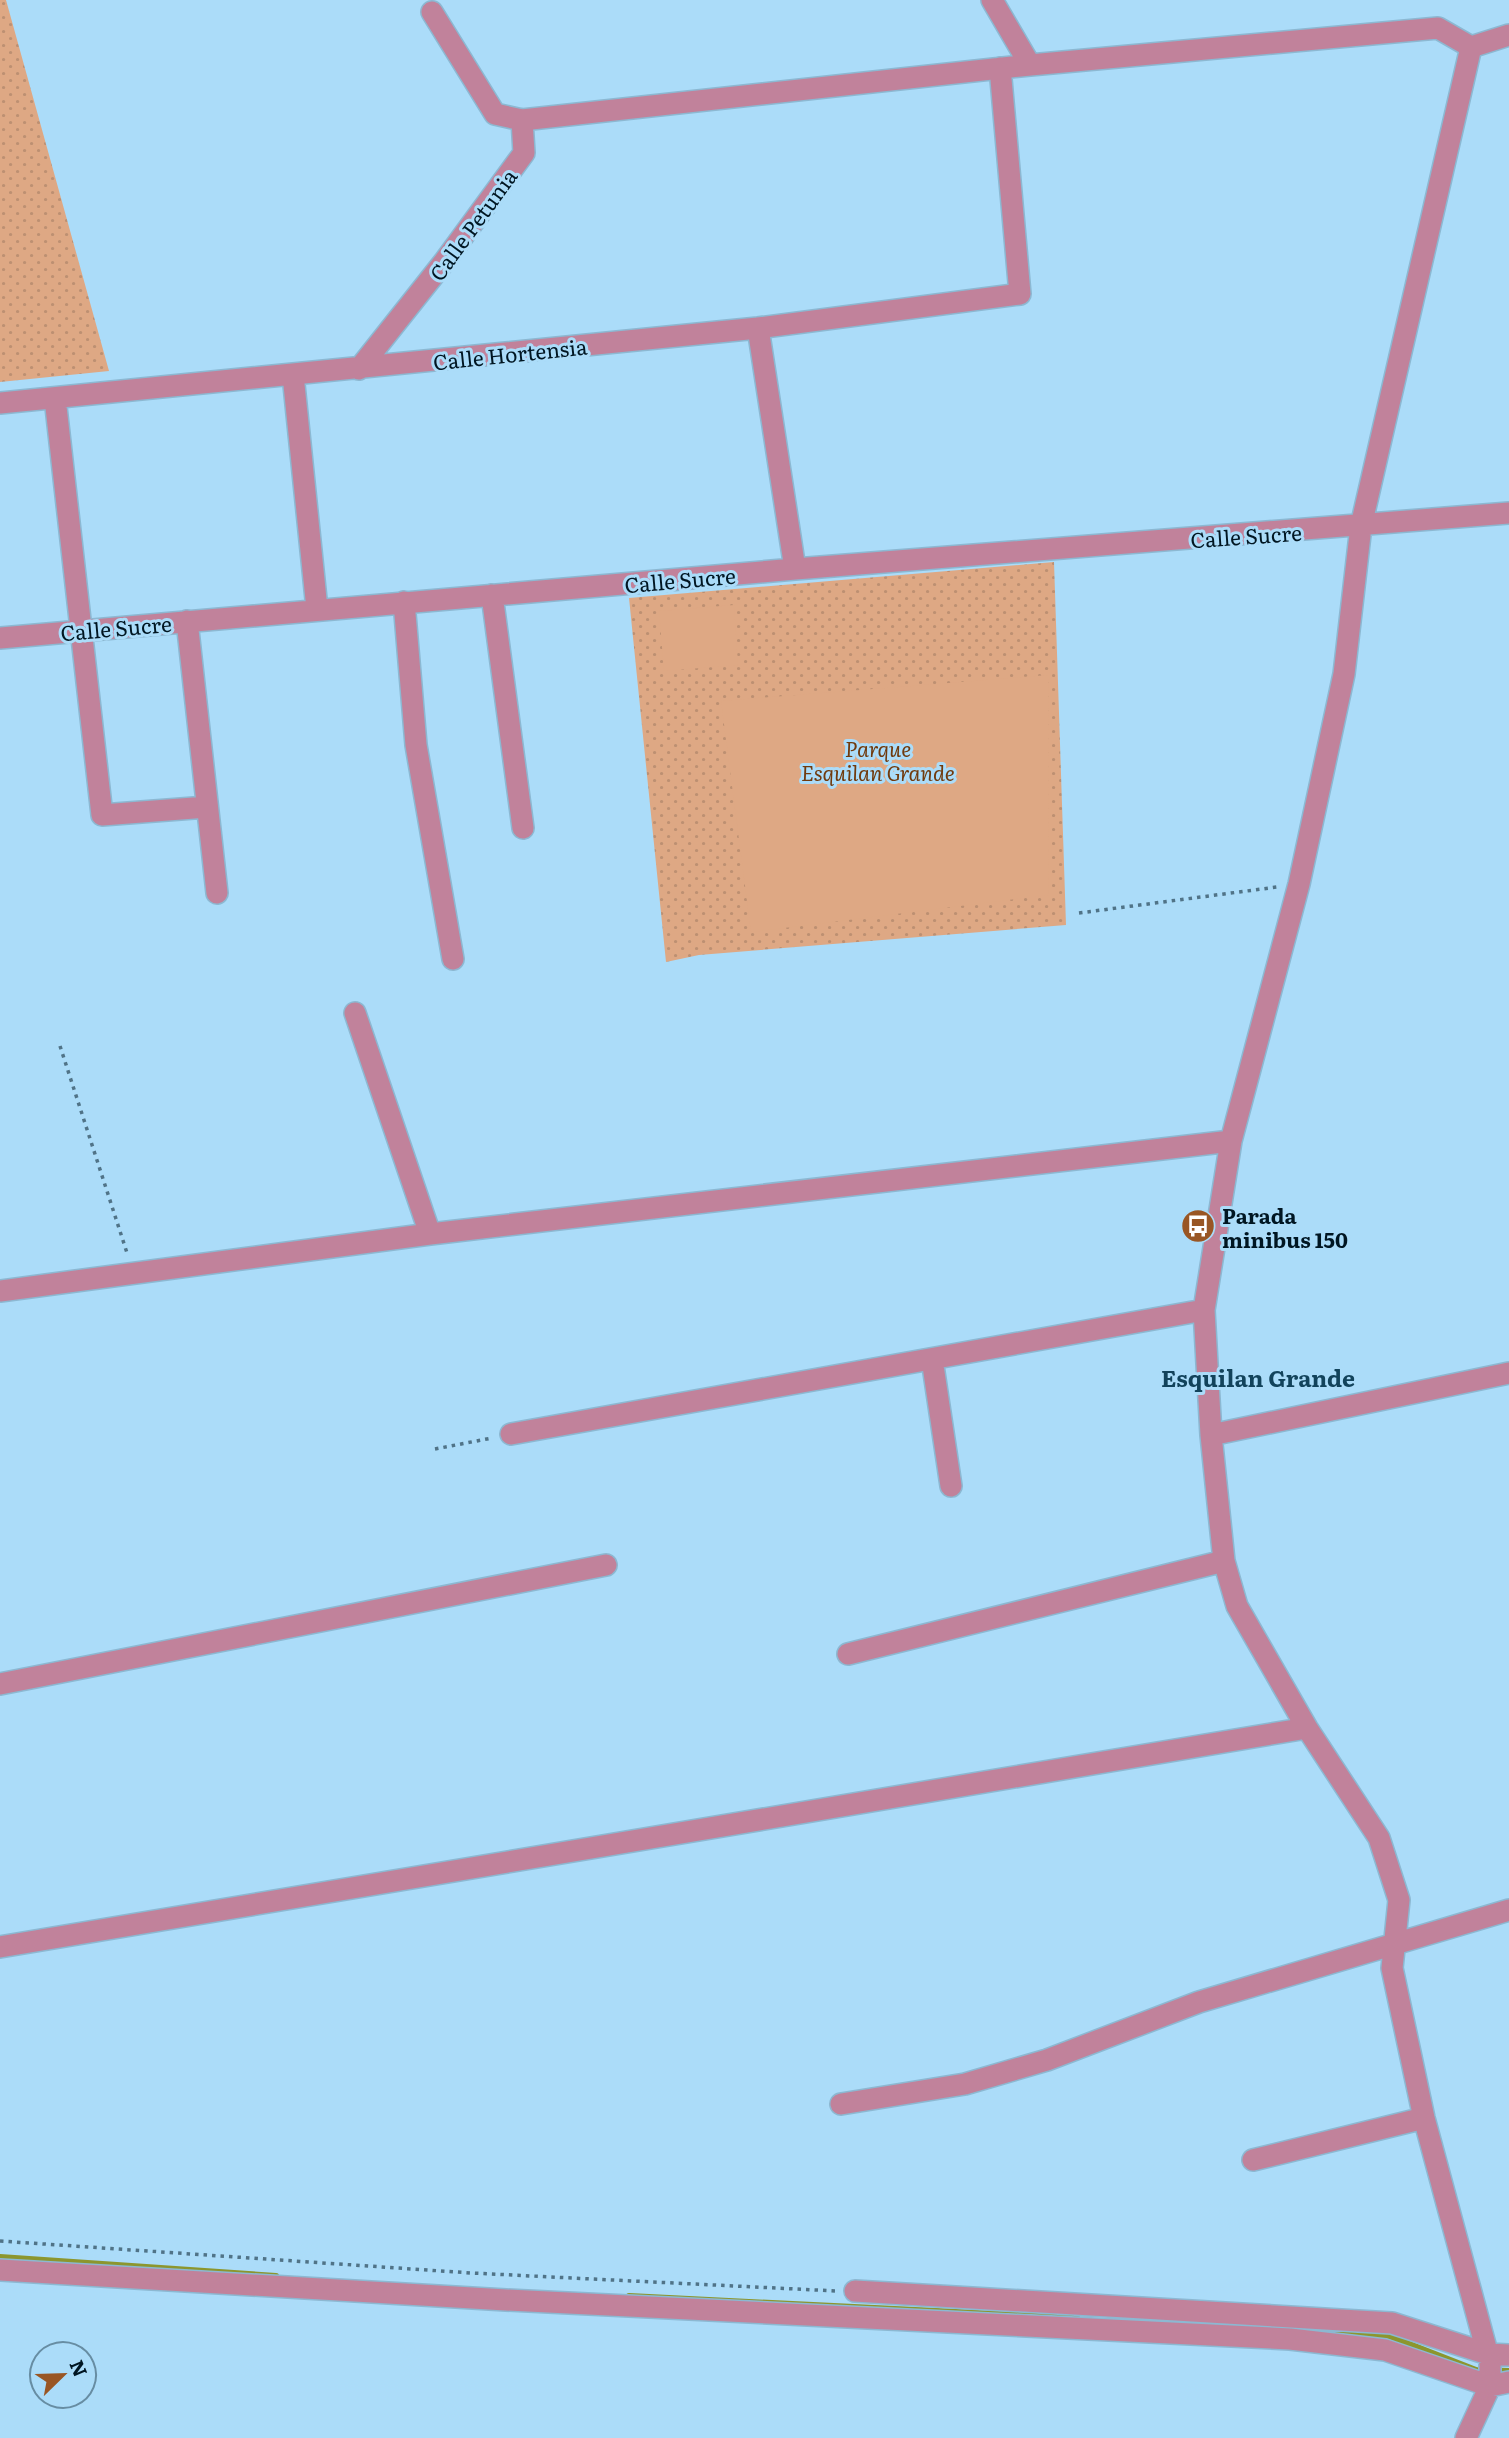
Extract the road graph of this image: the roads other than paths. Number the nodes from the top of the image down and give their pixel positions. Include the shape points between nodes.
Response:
1 (992, 0) edge
2 (432, 12) dead end
3 (1509, 36) edge
4 (1471, 47) junction
5 (1030, 65) junction
6 (1000, 68) junction
7 (522, 120) junction
8 (758, 328) junction
9 (359, 369) junction
10 (293, 375) junction
11 (55, 398) junction
12 (0, 404) edge
13 (1509, 513) edge
14 (1362, 526) junction
15 (795, 569) junction
16 (492, 595) junction
17 (404, 602) junction
18 (317, 609) junction
19 (187, 621) junction
20 (80, 631) junction
21 (0, 638) edge
22 (207, 807) junction
23 (523, 828) dead end
24 (217, 893) dead end
25 (453, 959) dead end
26 (355, 1013) dead end
27 (1231, 1141) junction
28 (430, 1234) junction
29 (0, 1291) edge
30 (1204, 1310) junction
31 (932, 1359) junction
32 (1509, 1373) edge
33 (511, 1434) road end
34 (1210, 1435) junction
35 (951, 1486) dead end
36 (1224, 1562) junction
37 (606, 1566) dead end
38 (848, 1654) dead end
39 (0, 1684) edge
40 (1307, 1728) junction
41 (1509, 1910) edge
42 (1397, 1945) junction
43 (0, 1947) edge
44 (841, 2104) dead end
45 (1423, 2118) junction
46 (1253, 2160) dead end
47 (0, 2270) edge
48 (855, 2291) road end
49 (1496, 2370) edge
50 (1466, 2438) edge

1 - 5 street
2 - 7 street via 495,114
3 - 4 street
4 - 5 street via 1438,28
4 - 14 street
5 - 6 street
6 - 7 street
6 - 8 street, Calle Hortensia via 1020,294
7 - 9 street, Calle Petunia via 524,153
8 - 9 street, Calle Hortensia
8 - 15 street
9 - 10 street, Calle Hortensia
10 - 11 street, Calle Hortensia
10 - 18 street
11 - 12 street, Calle Hortensia
11 - 20 street
13 - 14 street, Calle Sucre
14 - 15 street, Calle Sucre
14 - 27 street via 1344,674 1299,884
15 - 16 street, Calle Sucre
16 - 17 street, Calle Sucre
16 - 23 street
17 - 18 street, Calle Sucre
17 - 25 street via 416,745
18 - 19 street, Calle Sucre
19 - 20 street, Calle Sucre
19 - 22 street
20 - 21 street, Calle Sucre
20 - 22 street via 102,815
22 - 24 street
26 - 28 street
27 - 28 street
27 - 30 street
28 - 29 street
30 - 31 street
30 - 34 street
31 - 33 street
31 - 35 street
32 - 34 street
34 - 36 street
36 - 38 street
36 - 40 street via 1237,1606
37 - 39 street
40 - 42 street via 1379,1838 1399,1900
40 - 43 street
41 - 42 street
42 - 44 street via 1199,2002 1047,2060 965,2084
42 - 45 street via 1392,1968
45 - 46 street
45 - 49 street
47 - 49 street via 1290,2339
48 - 49 street via 1392,2323
49 - 50 street

